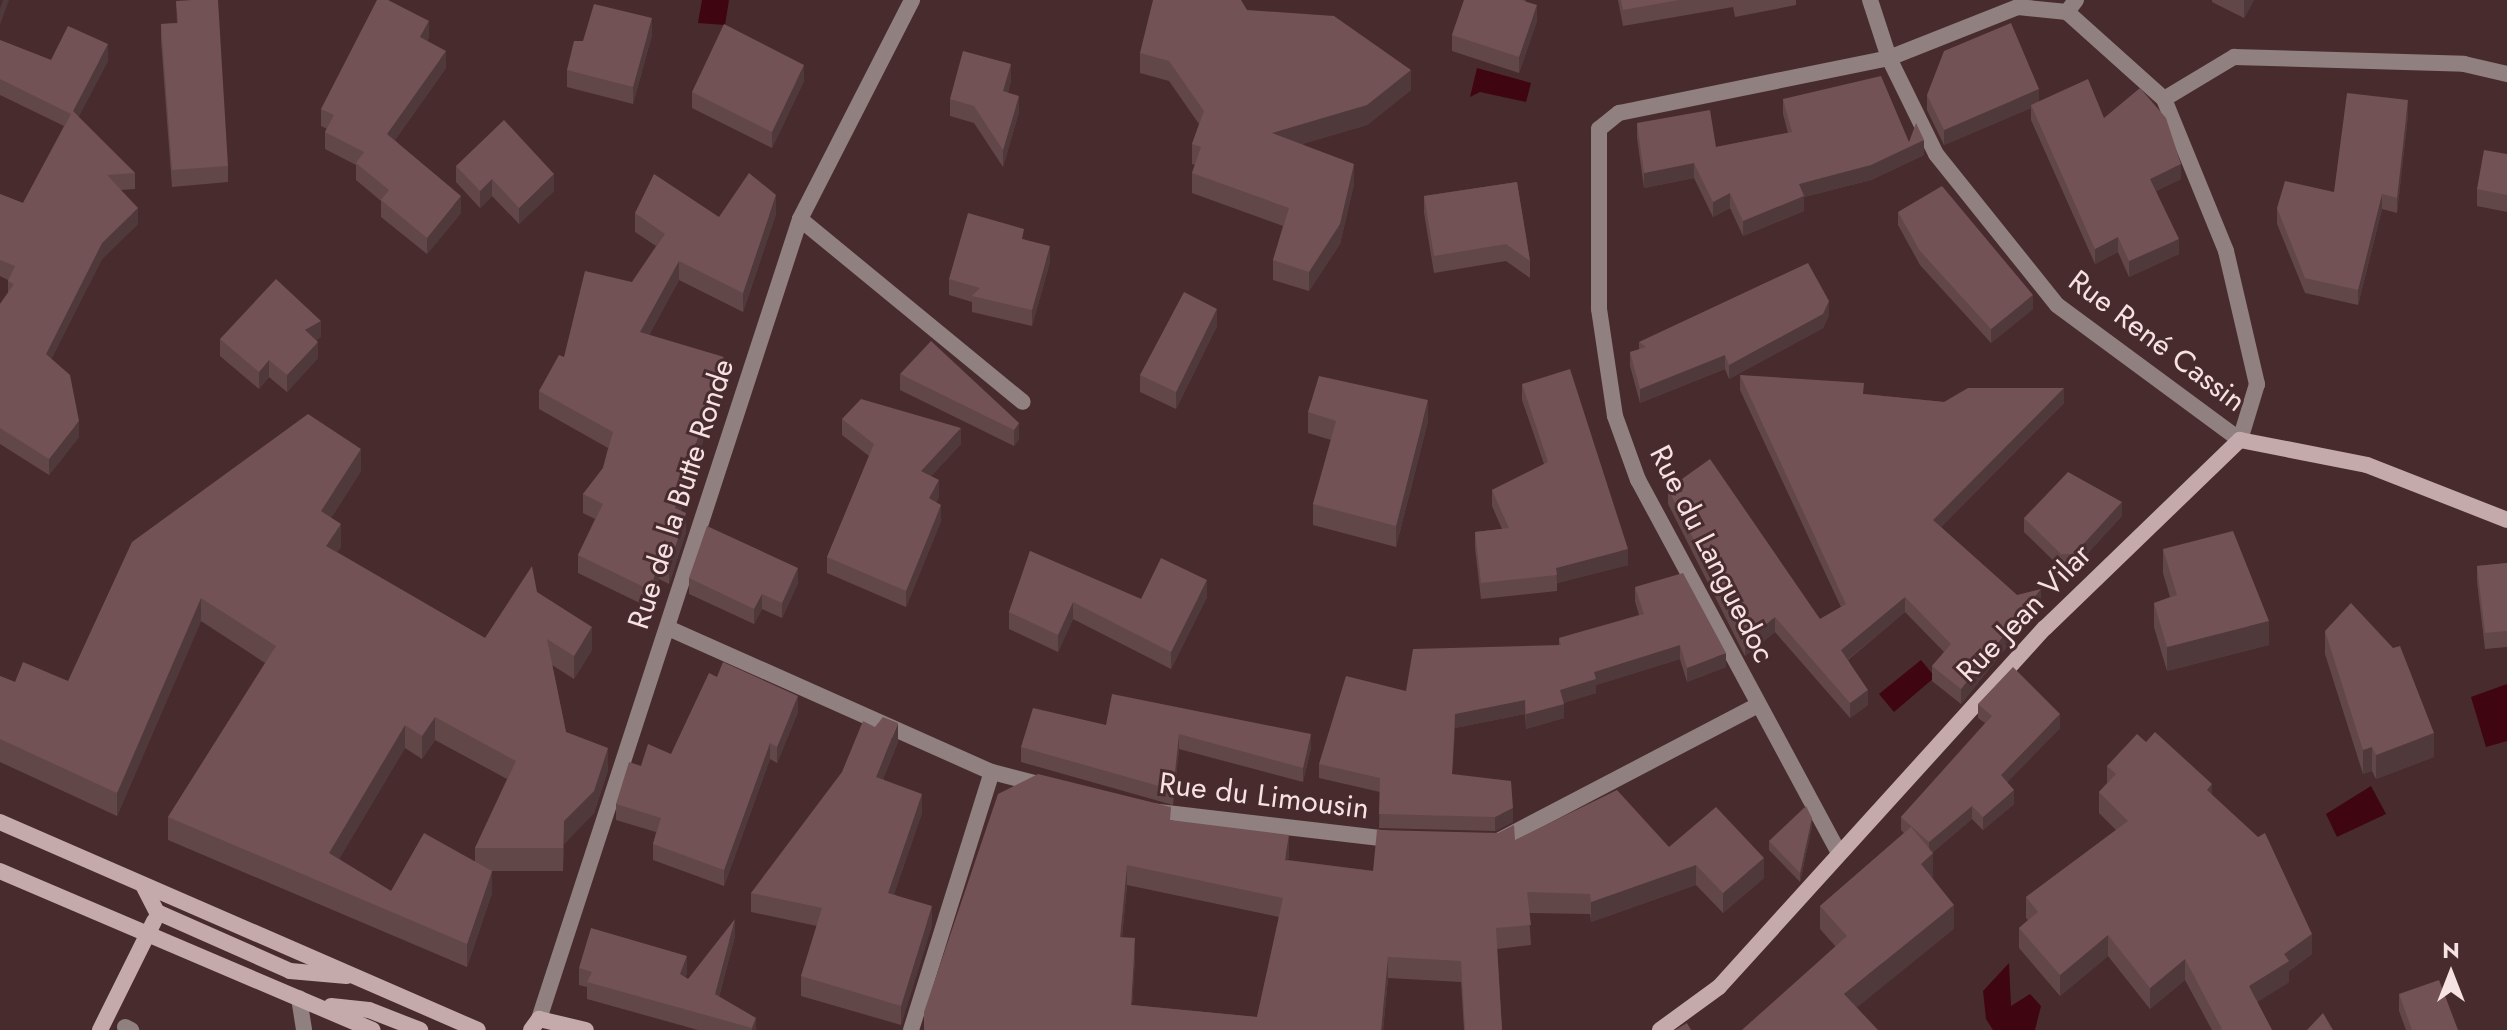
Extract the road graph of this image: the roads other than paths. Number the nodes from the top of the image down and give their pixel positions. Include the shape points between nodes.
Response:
1 (912, 0) edge
2 (1870, 0) edge
3 (2072, 6) edge
4 (1889, 58) junction
5 (2507, 74) edge
6 (2164, 99) junction
7 (800, 219) junction
8 (1023, 402) dead end
9 (2240, 440) junction
10 (2507, 520) edge
11 (668, 628) junction
12 (1758, 705) junction
13 (992, 772) junction
14 (1064, 790) edge
15 (1137, 808) edge
16 (0, 822) edge
17 (1420, 840) edge
18 (1482, 842) edge
19 (1839, 853) junction
20 (0, 871) edge
21 (143, 885) junction
22 (157, 912) junction
23 (150, 931) junction
24 (360, 977) junction
25 (306, 1001) junction
26 (535, 1025) edge
27 (100, 1030) edge
28 (304, 1030) edge
29 (372, 1030) edge
30 (420, 1030) edge
31 (478, 1030) edge
32 (586, 1030) edge
33 (911, 1030) edge
34 (1660, 1030) edge

1 - 7 street, Rue de la Butte Ronde
2 - 4 street, Rue René Cassin
3 - 4 street via 2018,7
3 - 6 street
4 - 9 street, Rue René Cassin via 1936,154 2057,305
4 - 12 street, Rue du Languedoc via 1619,113 1599,129 1599,309 1615,416 1638,480
5 - 6 street via 2464,64 2234,57
6 - 9 street via 2226,251 2256,365
7 - 8 street
7 - 11 street, Rue de la Butte Ronde
9 - 10 street via 2367,465
9 - 19 street, Rue Jean Vilar via 2045,628
11 - 13 street
11 - 26 street, Rue de la Butte Ronde
12 - 18 street via 1498,842
12 - 19 street, Rue du Languedoc
13 - 14 street
13 - 33 street
15 - 17 street, Rue du Limousin
16 - 21 street
19 - 34 street, Rue Jean Vilar via 1719,987
20 - 23 street
21 - 22 street
21 - 24 street
22 - 23 street
22 - 24 street via 290,971
23 - 25 street
23 - 27 street
24 - 31 street
25 - 28 street
25 - 29 street
25 - 30 street via 369,1010
26 - 32 street

